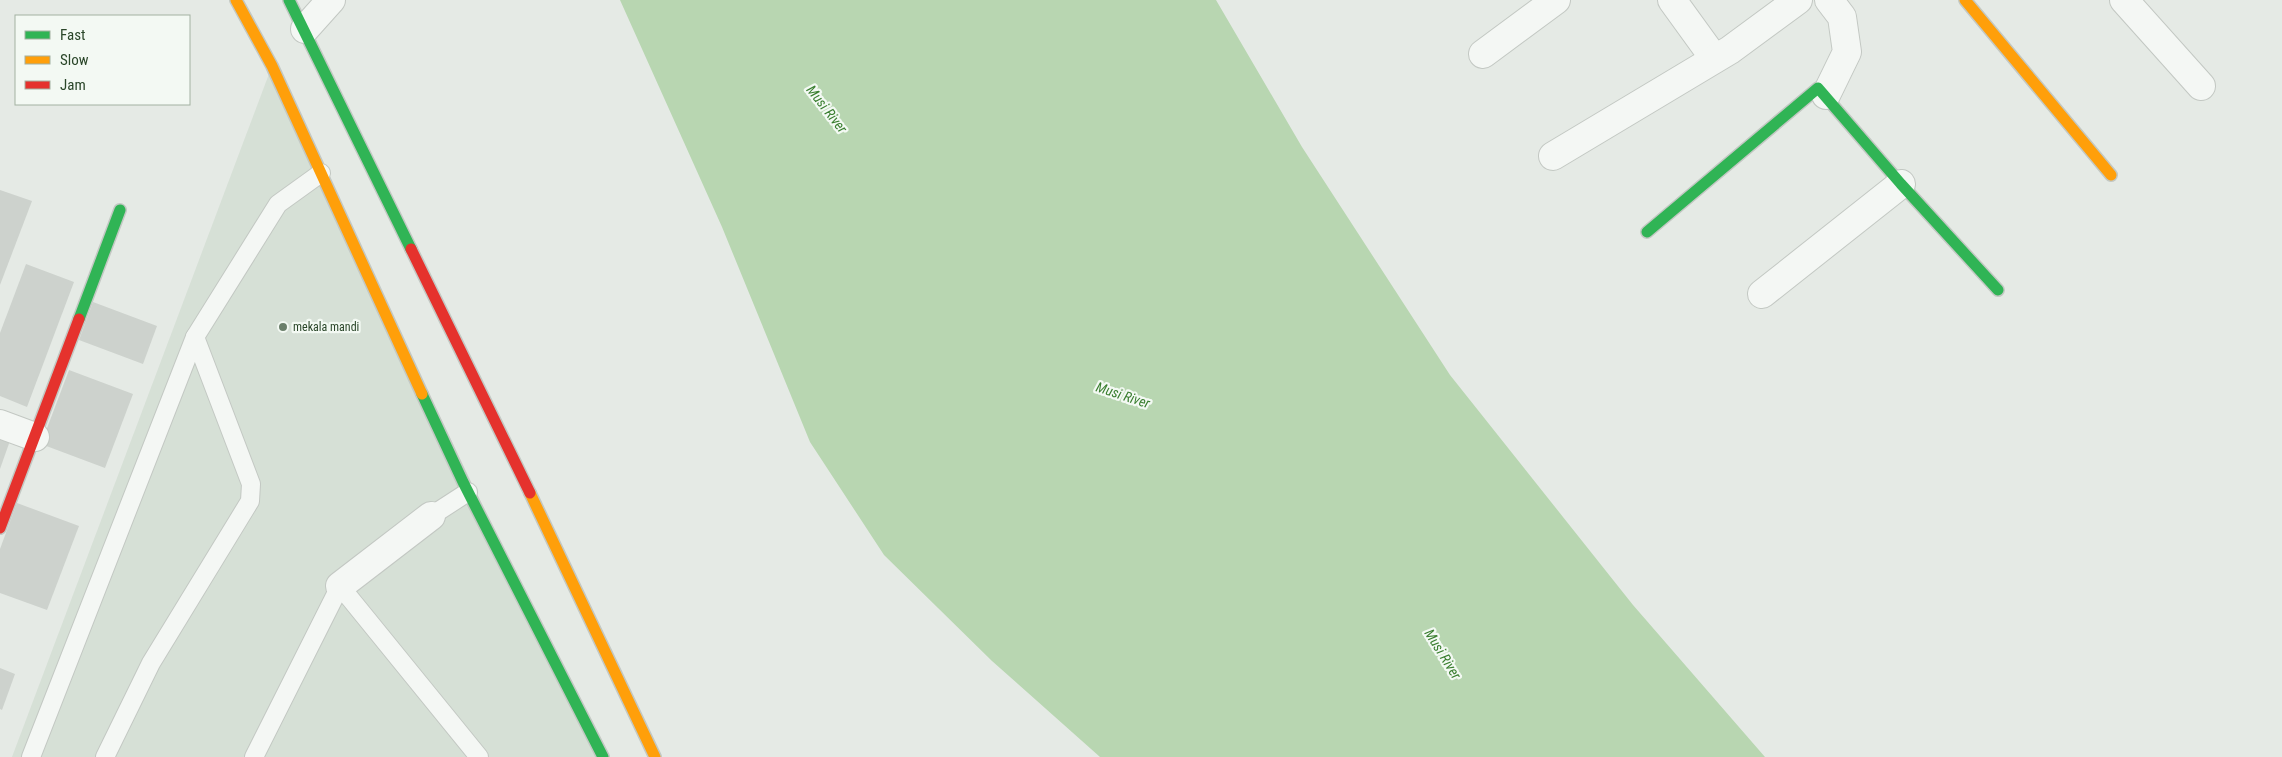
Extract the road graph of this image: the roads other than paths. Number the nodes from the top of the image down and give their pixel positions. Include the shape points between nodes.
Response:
1 (236, 0) edge
2 (289, 0) edge
3 (331, 0) edge
4 (1556, 0) edge
5 (1672, 0) edge
6 (1798, 0) edge
7 (1829, 0) edge
8 (1965, 0) edge
9 (2124, 0) edge
10 (305, 29) junction
11 (1483, 54) dead end
12 (1714, 58) junction
13 (2201, 86) dead end
14 (1826, 95) junction
15 (1553, 156) dead end
16 (321, 173) junction
17 (2111, 176) dead end
18 (1901, 184) junction
19 (120, 210) dead end
20 (1647, 232) dead end
21 (1998, 290) dead end
22 (1762, 294) dead end
23 (195, 337) junction
24 (0, 424) edge
25 (35, 437) junction
26 (468, 492) junction
27 (431, 516) joint
28 (0, 528) edge
29 (340, 586) junction
30 (31, 757) edge
31 (105, 757) edge
32 (254, 757) edge
33 (479, 757) edge
34 (603, 757) edge
35 (655, 757) edge

1 - 16 street via 272,66
2 - 10 street
3 - 10 street
4 - 11 street
5 - 12 street
6 - 12 street via 1730,50
7 - 14 street via 1842,17 1847,52
8 - 17 street
9 - 13 street
10 - 35 street
12 - 15 street
14 - 18 street
14 - 20 street via 1818,88
16 - 23 lane via 278,204
16 - 26 street
18 - 21 street
18 - 22 street
19 - 25 street
23 - 30 lane
23 - 31 lane via 250,484 250,501 151,663
24 - 25 street
25 - 28 street
26 - 27 lane
26 - 34 street
27 - 29 street
29 - 32 lane
29 - 33 lane

